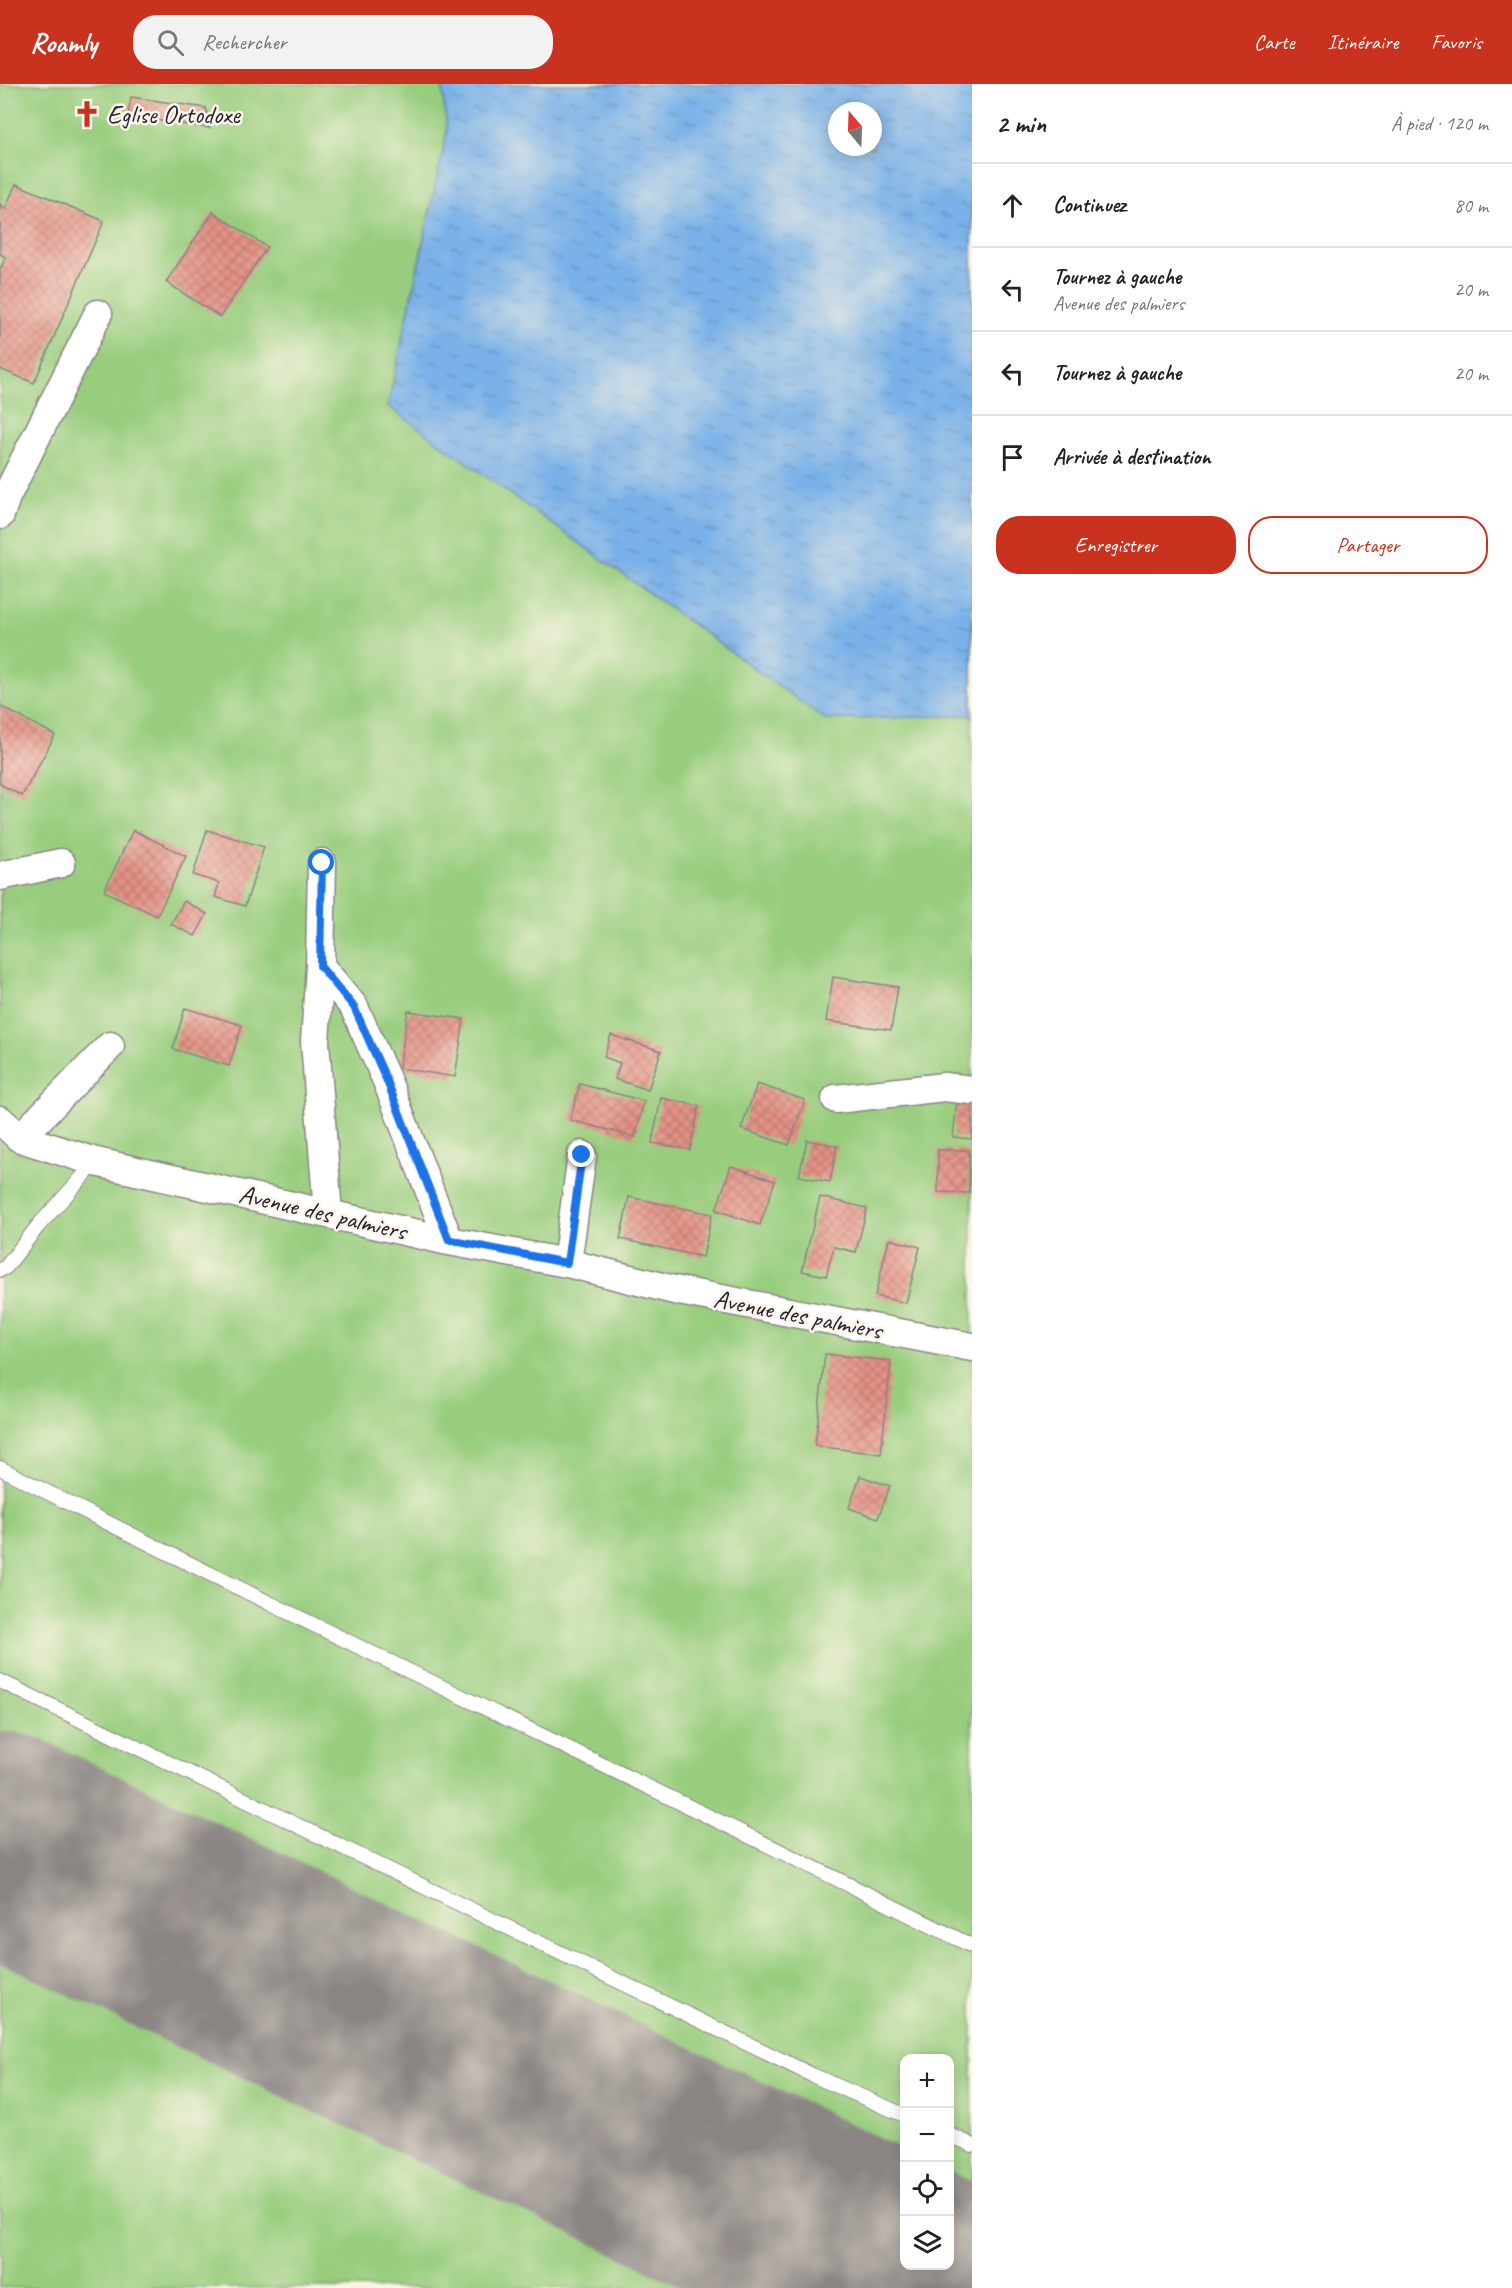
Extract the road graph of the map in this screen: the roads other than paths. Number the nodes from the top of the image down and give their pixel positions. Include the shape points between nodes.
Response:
1 (98, 314) dead end
2 (0, 514) edge
3 (61, 862) dead end
4 (322, 863) dead end
5 (0, 876) edge
6 (320, 966) junction
7 (110, 1046) dead end
8 (972, 1090) edge
9 (836, 1099) dead end
10 (10, 1129) edge
11 (582, 1155) dead end
12 (96, 1162) junction
13 (327, 1214) junction
14 (449, 1240) junction
15 (567, 1263) junction
16 (0, 1270) edge
17 (972, 1347) edge
18 (0, 1468) edge
19 (0, 1681) edge
20 (972, 1946) edge
21 (900, 2113) edge
22 (954, 2137) edge
23 (972, 2145) edge

1 - 2 street
3 - 5 street
4 - 6 street
6 - 13 street via 315,1041
6 - 14 street via 354,1007
7 - 10 street
8 - 9 street via 944,1087
10 - 12 street, Avenue des palmiers
11 - 15 street
12 - 13 street, Avenue des palmiers
12 - 16 lane
13 - 14 street, Avenue des palmiers
14 - 15 street, Avenue des palmiers
15 - 17 street, Avenue des palmiers via 674,1290
18 - 20 lane via 188,1564
19 - 21 lane via 812,2075
22 - 23 lane

